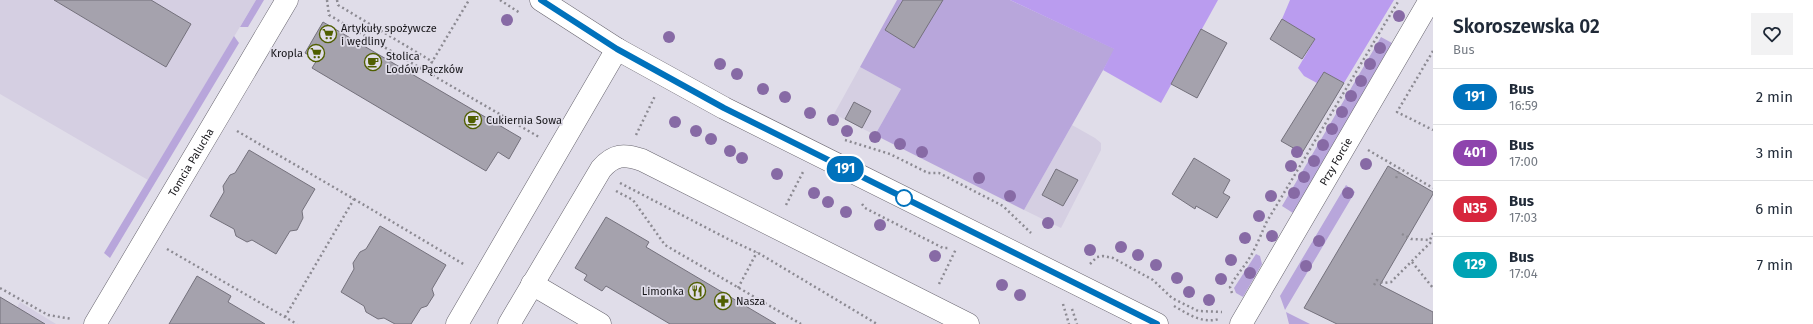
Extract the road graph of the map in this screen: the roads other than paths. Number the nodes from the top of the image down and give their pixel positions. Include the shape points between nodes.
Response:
1 (287, 0) edge
2 (541, 0) edge
3 (1430, 0) edge
4 (617, 49) junction
5 (532, 284) junction
6 (1126, 317) edge
7 (1236, 320) edge
8 (85, 322) edge
9 (457, 324) edge
10 (509, 324) edge
11 (600, 324) edge
12 (968, 324) edge
13 (1157, 324) edge

1 - 8 street, Tomcia Palucha
2 - 4 street
3 - 7 street, Przy Forcie
4 - 6 street via 724,108
4 - 9 street
5 - 10 street
5 - 11 street
5 - 12 street via 601,169 615,157 627,155 663,170
6 - 13 street

